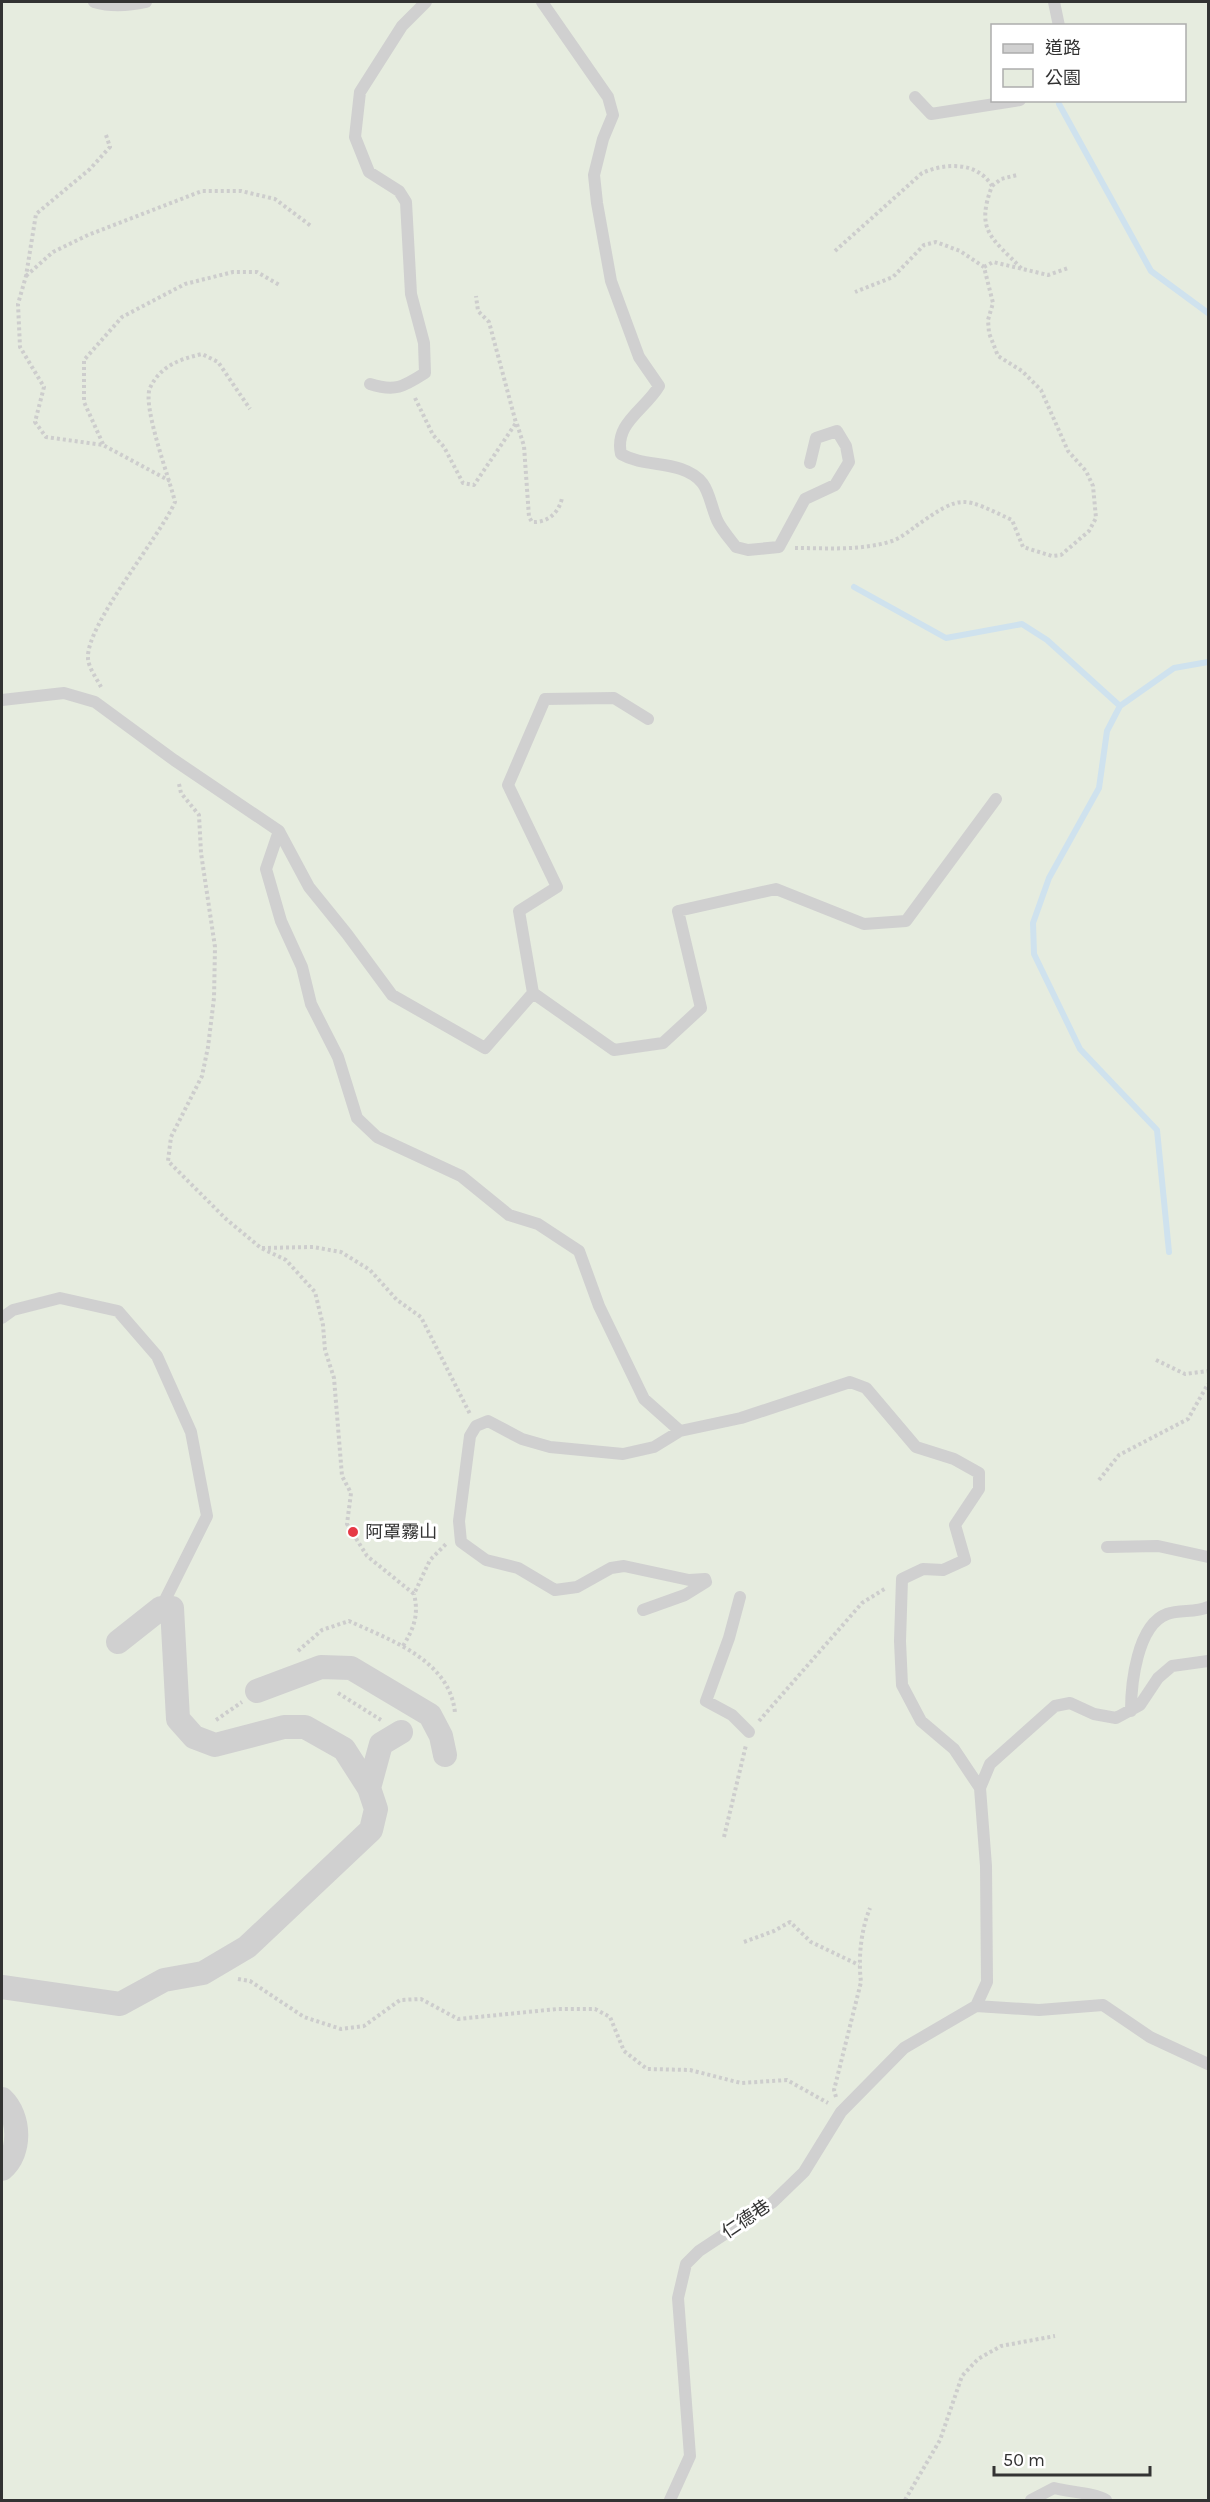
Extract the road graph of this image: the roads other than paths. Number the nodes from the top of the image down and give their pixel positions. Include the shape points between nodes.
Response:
1 (94, 2) edge
2 (146, 2) edge
3 (426, 2) edge
4 (542, 2) edge
5 (1054, 2) edge
6 (1059, 24) edge
7 (915, 97) dead end
8 (1007, 102) edge
9 (370, 384) dead end
10 (810, 463) dead end
11 (2, 700) edge
12 (648, 718) dead end
13 (996, 799) dead end
14 (279, 831) junction
15 (533, 993) junction
16 (2, 1318) edge
17 (680, 1431) junction
18 (1107, 1546) dead end
19 (1209, 1557) edge
20 (740, 1597) dead end
21 (1209, 1607) edge
22 (161, 1608) junction
23 (643, 1610) dead end
24 (118, 1642) dead end
25 (1209, 1661) edge
26 (257, 1691) dead end
27 (1131, 1711) junction
28 (401, 1732) dead end
29 (749, 1732) road end
30 (445, 1755) dead end
31 (369, 1788) junction
32 (980, 1788) junction
33 (2, 1987) edge
34 (976, 2006) junction
35 (1209, 2064) edge
36 (2, 2099) edge
37 (2, 2169) edge
38 (669, 2500) edge
39 (1031, 2500) edge
40 (1106, 2500) edge

1 - 2 lane via 128,6
3 - 9 lane via 402,26 360,92 355,137 369,172 399,191 406,202 411,294 424,343 425,373 402,388
4 - 10 lane via 608,97 613,115 594,176 597,203 611,281 639,357 659,386 625,427 619,441 621,454 680,469 700,479 709,491 718,522 735,547 748,550 779,547 805,499 835,485 849,462 837,431 816,438
5 - 6 lane
7 - 8 lane via 931,114
11 - 14 lane via 64,693 95,702
12 - 15 lane via 615,698 545,699 508,785 557,887 519,911
13 - 15 lane via 906,921 864,924 776,889 678,911 701,1008 663,1043 614,1050
14 - 15 lane via 309,887 392,995 485,1048
14 - 17 lane via 266,868 281,921 302,966 311,1004 338,1057 357,1118 377,1137 461,1176 509,1215 538,1224 579,1251 599,1306 644,1399
16 - 22 lane via 13,1310 60,1298 118,1311 157,1356 191,1432 207,1516
17 - 23 lane via 654,1448 623,1454 550,1447 522,1439 489,1421 476,1426 470,1437 459,1521 461,1542 486,1560 518,1569 555,1590 577,1587 611,1568 624,1566 689,1580 705,1579 685,1595
17 - 32 lane via 741,1418 850,1382 866,1388 916,1447 954,1459 979,1473 979,1489 955,1525 965,1560 943,1570 923,1569 902,1579 900,1641 902,1685 921,1721 954,1749
18 - 19 lane via 1158,1546
20 - 29 lane via 706,1701 732,1715
21 - 27 lane via 1167,1614 1150,1627 1141,1645
22 - 24 street
22 - 31 street via 172,1608 178,1719 194,1737 215,1745 284,1727 304,1727 344,1749
25 - 27 lane via 1172,1666
26 - 30 street via 321,1667 351,1668 430,1715
27 - 32 lane via 1116,1718 1094,1714 1070,1703 1055,1706 990,1764
28 - 31 street via 381,1744
31 - 33 street via 376,1809 371,1830 247,1947 203,1973 164,1980 120,2004
32 - 34 lane via 986,1866 987,1982
34 - 35 lane via 1039,2010 1103,2005 1150,2037
34 - 38 lane, 仁德巷 via 904,2048 841,2112 804,2172 772,2202 686,2264 678,2298 690,2456
36 - 37 street via 10,2107 17,2143 13,2158
39 - 40 lane via 1054,2488 1098,2495

